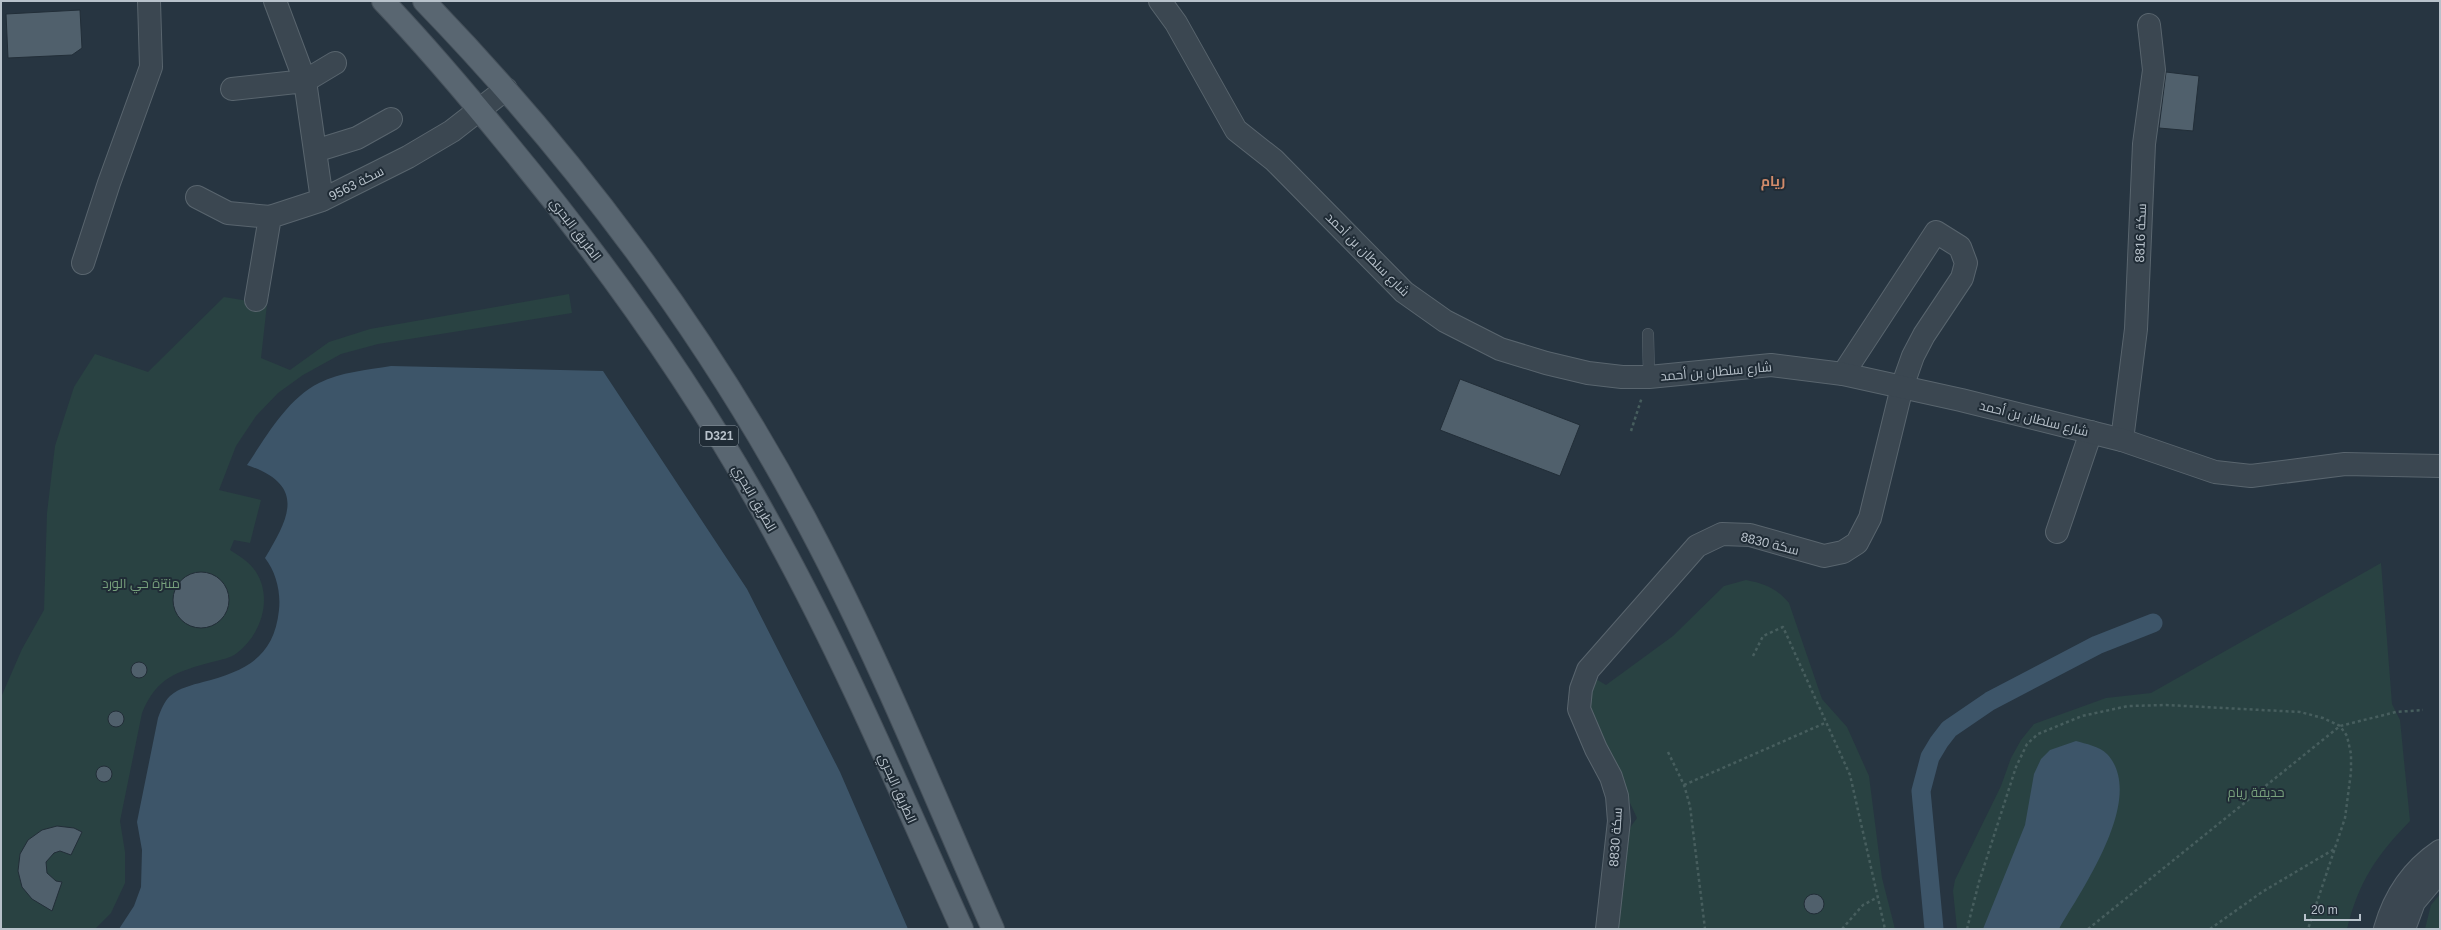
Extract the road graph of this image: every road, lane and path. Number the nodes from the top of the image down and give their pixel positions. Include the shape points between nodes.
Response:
1 (149, 1) edge
2 (275, 1) edge
3 (383, 1) edge
4 (424, 1) edge
5 (1160, 1) edge
6 (2149, 25) dead end
7 (335, 63) dead end
8 (305, 81) junction
9 (506, 88) junction
10 (232, 89) dead end
11 (479, 109) junction
12 (391, 119) dead end
13 (315, 151) junction
14 (197, 197) dead end
15 (322, 200) junction
16 (270, 217) junction
17 (83, 262) dead end
18 (256, 300) dead end
19 (1648, 334) dead end
20 (1843, 374) junction
21 (1649, 377) junction
22 (1902, 387) junction
23 (1631, 431) dead end
24 (2091, 432) junction
25 (2122, 440) junction
26 (2440, 466) edge
27 (2057, 532) dead end
28 (1753, 656) dead end
29 (2423, 710) dead end
30 (1825, 723) junction
31 (2340, 726) junction
32 (1668, 752) dead end
33 (1684, 785) junction
34 (2337, 848) junction
35 (2440, 851) edge
36 (2440, 871) edge
37 (1878, 897) junction
38 (962, 929) edge
39 (993, 929) edge
40 (1607, 929) edge
41 (1705, 929) edge
42 (1842, 929) edge
43 (1885, 929) edge
44 (1967, 929) edge
45 (2088, 929) edge
46 (2210, 929) edge
47 (2308, 929) edge
48 (2384, 929) edge
49 (2404, 929) edge

1 - 17 street via 151,67
2 - 8 street
3 - 11 main road, الطريق البحري / D321 via 426,46
4 - 9 main road, D321
5 - 21 street, شارع سلطان بن أحمد via 1176,23 1236,130 1274,160 1404,292 1445,321 1500,349 1588,373
6 - 25 street, سكة 8816 via 2154,70 2144,144 2136,329
7 - 8 street
8 - 10 street
8 - 13 street
9 - 11 street, سكة 9563
9 - 39 main road, D321 via 603,208 681,316 772,460 810,527 863,633
11 - 15 street, سكة 9563 via 452,132
11 - 38 main road, الطريق البحري / D321 via 572,222 655,335 743,475 834,648
12 - 13 street via 357,138
13 - 15 street
14 - 16 street via 228,213
15 - 16 street, سكة 9563
16 - 18 street
19 - 21 lane
20 - 21 street, شارع سلطان بن أحمد via 1770,364
20 - 22 street, شارع سلطان بن أحمد
20 - 22 street, سكة 8830 via 1936,232 1960,247 1966,263 1962,278 1913,356
21 - 23 path
22 - 24 street, شارع سلطان بن أحمد
22 - 40 street, سكة 8830 via 1870,518 1857,543 1843,552 1824,556 1750,535 1722,534 1696,546 1588,670 1581,689 1578,709 1611,777 1617,796 1619,821
24 - 25 street, شارع سلطان بن أحمد
24 - 27 street
25 - 26 street, شارع سلطان بن أحمد via 2215,472 2251,476 2345,464
28 - 30 path via 1763,636 1783,627
29 - 31 path via 2396,712
30 - 33 path
30 - 37 path via 1850,775
31 - 34 path via 2348,736 2351,754 2348,799
31 - 44 path via 2300,712 2224,707 2128,706 2082,716 2038,734 2020,756 1979,882
31 - 45 path
32 - 33 path
33 - 41 path via 1690,806
34 - 46 path via 2262,892
34 - 47 path
35 - 48 street via 2415,871 2399,893
36 - 49 street via 2414,902
37 - 42 path via 1863,905
37 - 43 path

